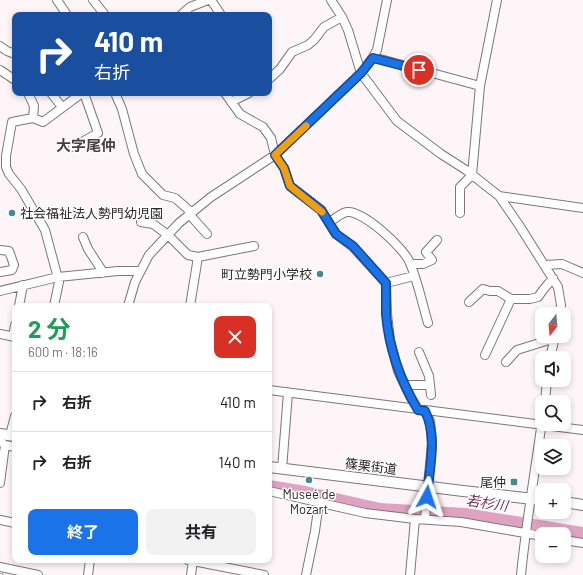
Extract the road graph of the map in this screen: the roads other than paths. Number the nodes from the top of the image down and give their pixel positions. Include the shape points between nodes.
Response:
1 (57, 0) edge
2 (93, 0) edge
3 (208, 0) edge
4 (211, 0) edge
5 (331, 0) edge
6 (388, 0) edge
7 (497, 0) edge
8 (65, 12) edge
9 (103, 12) edge
10 (184, 12) edge
11 (220, 12) edge
12 (342, 17) junction
13 (0, 46) edge
14 (12, 53) edge
15 (373, 58) junction
16 (0, 70) edge
17 (361, 73) junction
18 (272, 76) edge
19 (12, 78) edge
20 (480, 86) junction
21 (29, 96) edge
22 (54, 96) edge
23 (78, 96) edge
24 (84, 96) edge
25 (116, 96) edge
26 (227, 96) edge
27 (243, 96) edge
28 (232, 102) junction
29 (62, 107) junction
30 (33, 118) junction
31 (73, 147) dead end
32 (275, 155) junction
33 (3, 168) edge
34 (472, 175) junction
35 (499, 196) junction
36 (583, 208) edge
37 (190, 213) junction
38 (460, 213) dead end
39 (141, 222) dead end
40 (329, 223) junction
41 (207, 234) dead end
42 (168, 235) junction
43 (83, 237) dead end
44 (438, 240) dead end
45 (254, 246) dead end
46 (0, 250) edge
47 (198, 257) junction
48 (411, 264) junction
49 (545, 265) junction
50 (140, 271) junction
51 (0, 272) edge
52 (102, 273) junction
53 (583, 273) edge
54 (414, 276) junction
55 (58, 277) junction
56 (553, 278) junction
57 (386, 283) junction
58 (23, 286) junction
59 (0, 291) edge
60 (511, 298) junction
61 (469, 302) dead end
62 (20, 303) edge
63 (55, 303) edge
64 (129, 303) edge
65 (190, 303) edge
66 (561, 307) edge
67 (428, 323) dead end
68 (0, 334) edge
69 (12, 337) edge
70 (539, 343) edge
71 (419, 352) dead end
72 (485, 355) dead end
73 (506, 362) dead end
74 (404, 385) junction
75 (430, 385) junction
76 (272, 390) edge
77 (288, 393) junction
78 (431, 395) dead end
79 (422, 410) junction
80 (12, 423) edge
81 (535, 423) edge
82 (571, 428) edge
83 (583, 430) edge
84 (542, 431) edge
85 (6, 438) edge
86 (272, 467) edge
87 (282, 468) junction
88 (0, 483) edge
89 (538, 483) edge
90 (428, 486) junction
91 (272, 492) edge
92 (535, 499) edge
93 (320, 502) junction
94 (571, 503) edge
95 (535, 505) edge
96 (583, 505) edge
97 (415, 519) junction
98 (425, 519) junction
99 (0, 520) edge
100 (12, 522) edge
101 (525, 533) junction
102 (535, 535) edge
103 (571, 541) edge
104 (583, 543) edge
105 (90, 563) edge
106 (192, 563) edge
107 (206, 563) edge
108 (0, 567) edge
109 (38, 575) edge
110 (88, 575) edge
111 (190, 575) edge
112 (264, 575) edge
113 (306, 575) edge
114 (410, 575) edge
115 (521, 575) edge

1 - 8 street
2 - 9 street
3 - 10 street
4 - 11 street
5 - 12 street
6 - 15 street
7 - 20 street
12 - 17 street
12 - 18 street via 324,27 308,45 292,52
13 - 14 street
15 - 17 street
15 - 20 street
16 - 19 street
17 - 32 street
17 - 34 street via 397,120
20 - 34 street
21 - 30 street via 34,106
22 - 29 street
23 - 29 street
24 - 31 street via 98,133
25 - 37 street via 142,174 163,195 175,198
26 - 28 street
27 - 28 street
28 - 32 street via 240,114 263,127 271,138
29 - 30 street via 43,122
30 - 33 street via 12,122
32 - 37 street
32 - 40 street via 284,168 290,186 321,210
33 - 55 street via 21,189 45,230
34 - 35 street
34 - 38 street via 460,187
35 - 36 street
35 - 49 street
37 - 41 street
37 - 42 street
39 - 42 street via 153,224
40 - 48 street via 349,211 368,219 385,233
40 - 57 street via 336,234 353,246
42 - 47 street via 188,255
42 - 50 street via 149,255
43 - 52 street
44 - 48 street via 426,252 432,260 424,264
45 - 47 street
46 - 51 street via 9,251 14,265 12,270
47 - 65 street
48 - 54 street
49 - 53 street via 562,264
49 - 56 street
50 - 52 street
50 - 64 street
52 - 55 street
54 - 57 street
54 - 67 street
55 - 58 street
55 - 63 street
56 - 60 street via 538,297
56 - 66 street via 558,287
57 - 74 street via 386,314 390,340
58 - 59 street
58 - 62 street
60 - 61 street via 498,291 483,289
60 - 72 street
68 - 69 street
70 - 73 street via 517,350
71 - 75 street
74 - 75 street
74 - 79 street
75 - 78 street
76 - 77 street
77 - 79 street
77 - 87 street
79 - 81 street
79 - 90 street via 430,421 432,443
80 - 85 street
82 - 83 street
84 - 89 street
85 - 88 street
86 - 87 main road, 篠栗街道
87 - 90 main road, 篠栗街道
90 - 92 main road, 篠栗街道
90 - 98 street
91 - 93 street
93 - 97 street via 365,513
93 - 113 street
94 - 96 main road
95 - 101 street
97 - 98 street
97 - 114 street
98 - 101 street via 461,522
99 - 100 street
101 - 102 street
101 - 115 street
103 - 104 street
105 - 110 street
106 - 111 street
107 - 112 street
108 - 109 street

